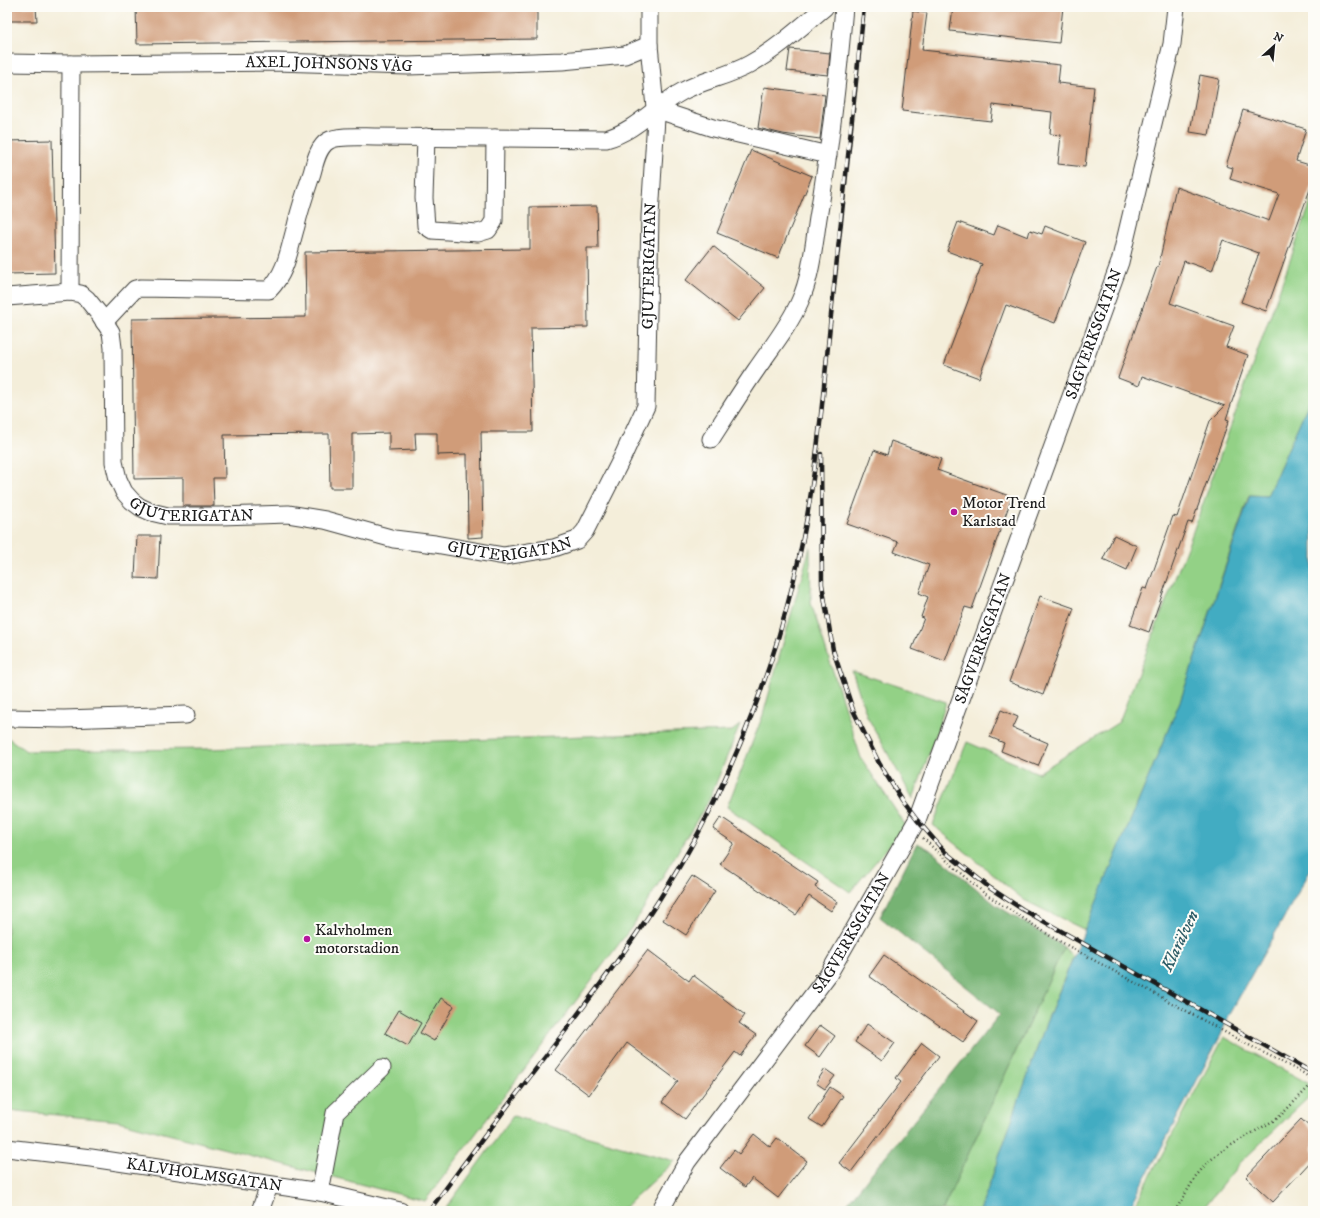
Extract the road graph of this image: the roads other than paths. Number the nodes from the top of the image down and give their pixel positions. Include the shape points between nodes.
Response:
1 (649, 7) edge
2 (825, 7) edge
3 (844, 7) edge
4 (1176, 7) edge
5 (649, 45) junction
6 (7, 63) edge
7 (71, 64) junction
8 (655, 109) junction
9 (426, 138) junction
10 (495, 138) junction
11 (828, 155) junction
12 (70, 292) junction
13 (7, 297) edge
14 (104, 322) junction
15 (711, 439) dead end
16 (186, 715) dead end
17 (7, 718) edge
18 (382, 1068) dead end
19 (7, 1148) edge
20 (268, 1186) junction
21 (320, 1192) junction
22 (260, 1211) edge
23 (400, 1211) edge
24 (660, 1211) edge

1 - 5 street, GJUTERIGATAN
2 - 8 street via 780,45 750,64 683,91
3 - 11 street
4 - 24 street, SÅGVERKSGATAN via 1172,44 1120,262 917,820 828,975 687,1162
5 - 7 street, AXEL JOHNSONS VÄG via 625,55 562,61 408,66 276,62
5 - 8 street, GJUTERIGATAN
6 - 7 street, AXEL JOHNSONS VÄG
7 - 12 street
8 - 10 street via 629,130 606,139
8 - 11 street via 713,128
8 - 14 street, GJUTERIGATAN via 646,406 585,531 577,540 554,548 504,556 394,539 325,520 288,514 168,516 140,507 124,492 114,462 113,348 110,332
9 - 10 street
9 - 10 street via 426,226 432,230 478,233 488,230 494,221
9 - 14 street via 336,138 328,141 316,159 286,264 275,284 268,290 140,288 135,289
11 - 15 street via 813,246 800,301 787,326
12 - 13 street
12 - 14 street, GJUTERIGATAN via 81,294 87,299
16 - 17 street
18 - 21 street via 335,1113
19 - 20 street, KALVHOLMSGATAN via 91,1158
20 - 21 street, KALVHOLMSGATAN
20 - 22 street
21 - 23 street, KALVHOLMSGATAN

